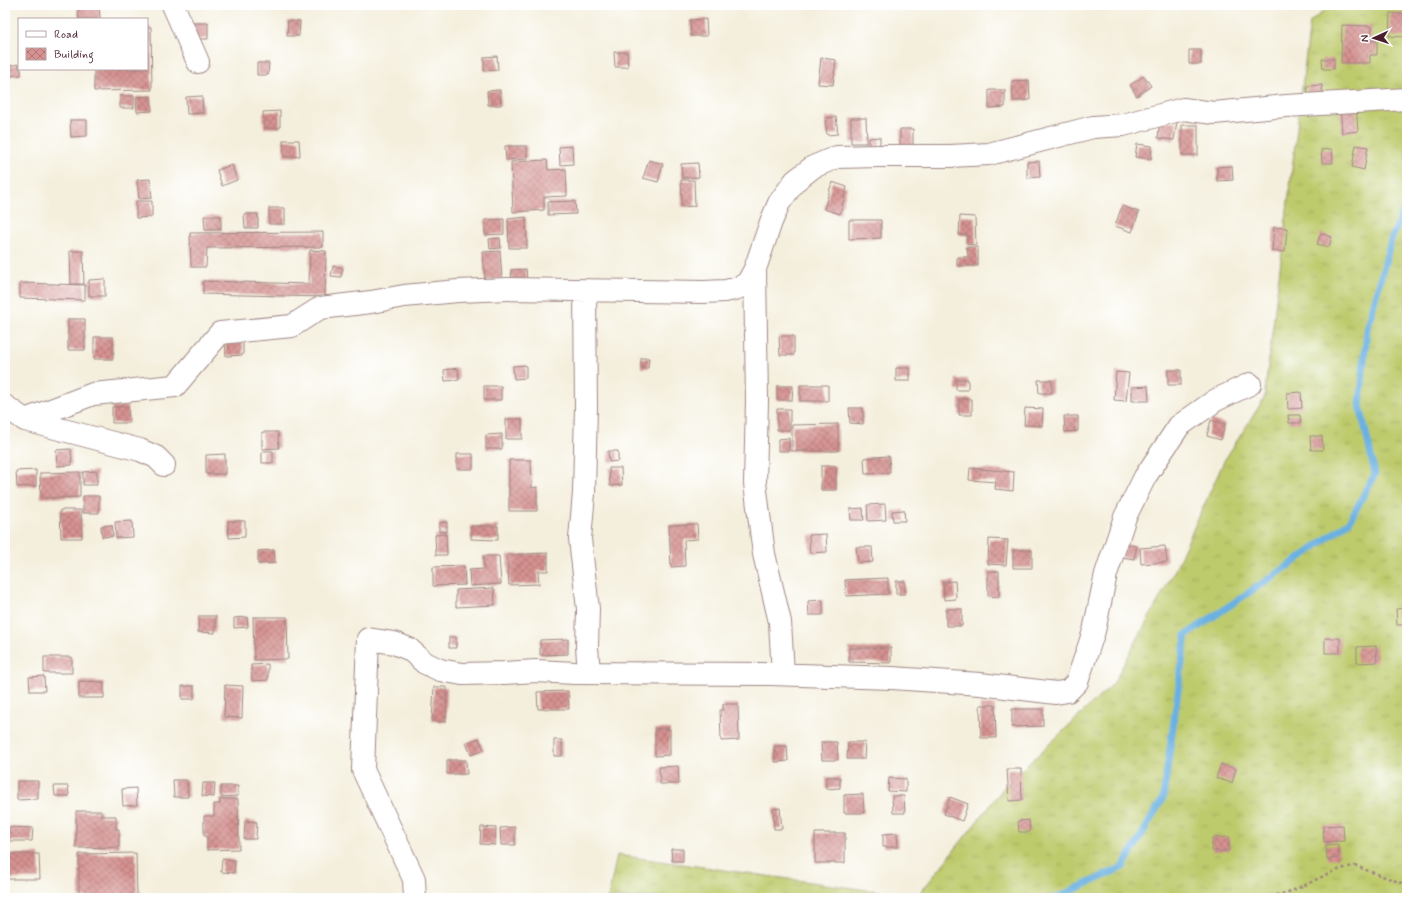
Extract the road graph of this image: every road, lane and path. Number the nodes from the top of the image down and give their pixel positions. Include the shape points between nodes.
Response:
1 (173, 5) edge
2 (198, 62) dead end
3 (1407, 99) edge
4 (755, 269) junction
5 (584, 291) junction
6 (1250, 384) dead end
7 (5, 406) edge
8 (25, 420) junction
9 (164, 465) dead end
10 (589, 673) junction
11 (783, 674) junction
12 (1407, 885) edge
13 (415, 898) edge
14 (1258, 898) edge

1 - 2 street
3 - 4 street via 1214,113 1183,109 1123,125 1093,127 990,154 837,157 813,167 795,180 779,203
4 - 5 street via 747,284 726,291
4 - 11 street via 755,483 764,554 780,622
5 - 8 street via 458,291 320,308 292,326 220,333 175,386 93,394
5 - 10 street via 586,407 580,539 588,609
6 - 11 street via 1216,400 1179,426 1145,477 1125,517 1106,574 1094,631 1077,682 1068,691 1056,693 980,684
7 - 8 street
8 - 9 street via 140,450 156,457
10 - 11 street
10 - 13 street via 536,671 462,674 440,670 425,663 409,649 394,643 368,640 363,770 414,879
12 - 14 path via 1355,866 1329,872 1291,891

